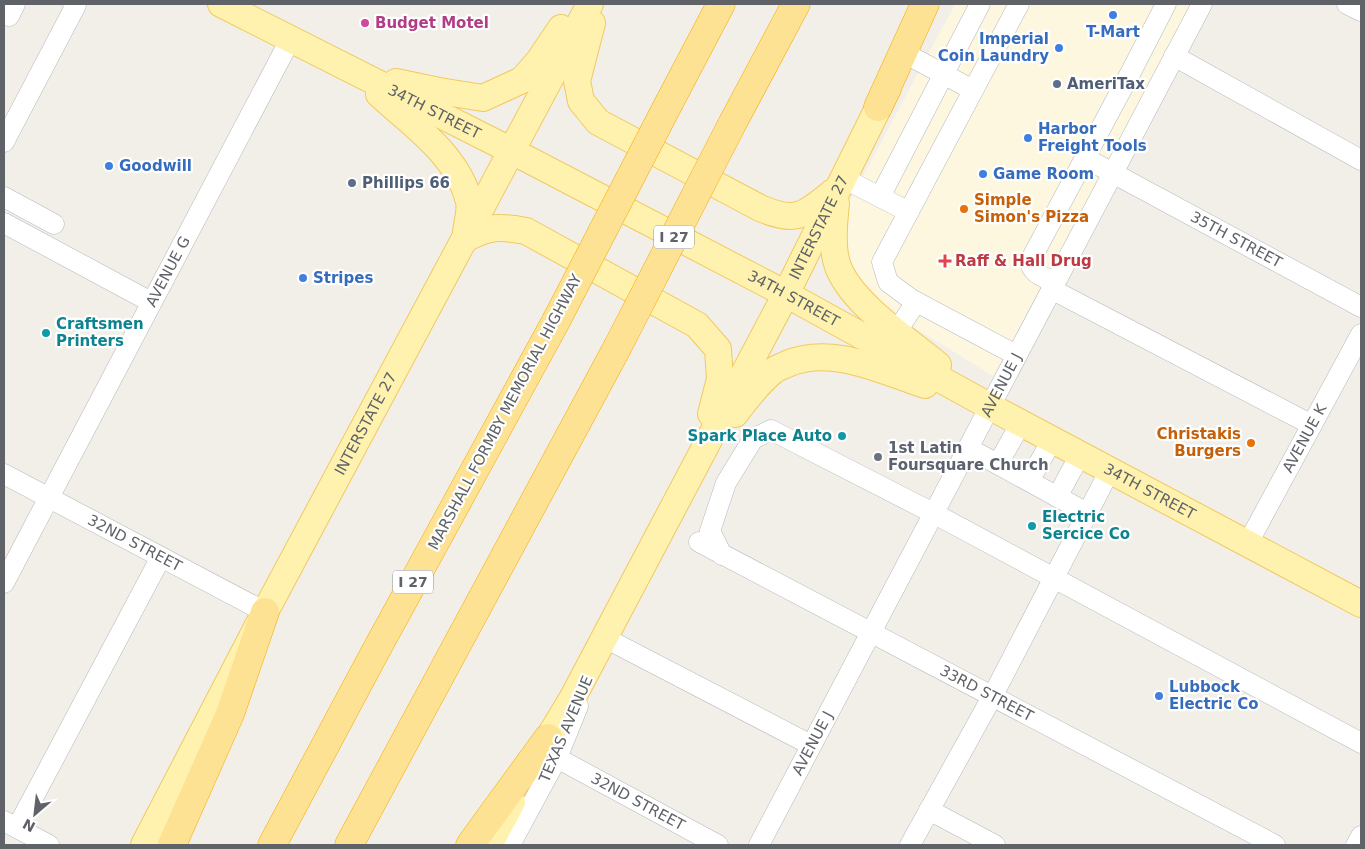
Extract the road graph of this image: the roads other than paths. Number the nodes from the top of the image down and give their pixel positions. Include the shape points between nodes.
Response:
1 (75, 4) edge
2 (224, 4) edge
3 (583, 4) edge
4 (590, 4) edge
5 (596, 4) edge
6 (721, 4) edge
7 (796, 4) edge
8 (924, 4) edge
9 (934, 4) edge
10 (980, 4) edge
11 (1019, 4) edge
12 (1166, 4) edge
13 (1202, 4) edge
14 (1347, 4) edge
15 (1361, 11) edge
16 (290, 40) junction
17 (906, 54) junction
18 (1174, 56) junction
19 (356, 73) junction
20 (944, 74) junction
21 (973, 90) junction
22 (878, 107) junction
23 (4, 142) edge
24 (512, 151) junction
25 (1085, 158) junction
26 (1361, 160) edge
27 (1112, 173) junction
28 (840, 183) junction
29 (4, 197) edge
30 (880, 198) junction
31 (909, 212) junction
32 (4, 223) edge
33 (54, 224) dead end
34 (465, 239) junction
35 (1053, 286) junction
36 (786, 294) junction
37 (151, 302) junction
38 (916, 302) junction
39 (1361, 307) edge
40 (898, 331) junction
41 (1361, 334) edge
42 (1016, 355) junction
43 (990, 406) junction
44 (1021, 423) junction
45 (1312, 425) junction
46 (1052, 440) junction
47 (968, 448) junction
48 (701, 454) junction
49 (1080, 455) junction
50 (998, 464) junction
51 (1110, 470) junction
52 (4, 474) edge
53 (1028, 481) junction
54 (48, 497) junction
55 (1057, 497) junction
56 (933, 513) junction
57 (1087, 513) junction
58 (699, 542) dead end
59 (1248, 543) junction
60 (722, 555) junction
61 (161, 557) junction
62 (1054, 578) junction
63 (4, 583) edge
64 (1361, 604) edge
65 (265, 612) junction
66 (870, 633) junction
67 (605, 638) junction
68 (992, 697) junction
69 (1361, 743) edge
70 (811, 745) junction
71 (552, 748) junction
72 (929, 810) junction
73 (10, 825) edge
74 (1361, 836) edge
75 (49, 845) edge
76 (144, 845) edge
77 (172, 845) edge
78 (272, 845) edge
79 (349, 845) edge
80 (470, 845) edge
81 (489, 845) edge
82 (510, 845) edge
83 (718, 845) edge
84 (759, 845) edge
85 (910, 845) edge
86 (995, 845) edge
87 (1274, 845) edge
88 (1356, 845) edge

1 - 23 street
2 - 16 main road, 34TH STREET
3 - 19 main road via 562,26 522,80 483,98
4 - 24 main road, INTERSTATE 27
5 - 28 main road via 576,81 581,101 598,122 777,216 806,213
6 - 78 highway, MARSHALL FORMBY MEMORIAL HIGHWAY / I 27, bridge via 556,321
7 - 79 highway, I 27, bridge via 617,348
8 - 22 highway
9 - 17 main road, INTERSTATE 27
10 - 20 street
11 - 21 street
12 - 25 street
13 - 18 street, AVENUE J
14 - 15 street
16 - 19 main road, 34TH STREET
16 - 37 street, AVENUE G
17 - 20 street
17 - 22 main road, INTERSTATE 27
18 - 26 street
18 - 27 street, AVENUE J
19 - 24 main road, 34TH STREET
19 - 34 main road via 450,161 469,203
20 - 21 street
20 - 30 street
21 - 31 street
22 - 28 main road, INTERSTATE 27
24 - 34 main road, INTERSTATE 27
24 - 36 main road, 34TH STREET
25 - 27 street, 35TH STREET
25 - 35 street via 1030,261 1032,269
27 - 35 street, AVENUE J
27 - 39 street, 35TH STREET
28 - 30 street
28 - 36 main road, INTERSTATE 27
28 - 40 main road via 833,234 838,267 851,291
29 - 33 street
30 - 31 street
31 - 38 street via 882,262 888,282
32 - 37 street
34 - 48 main road via 482,230 504,227 526,231 697,325 718,349 720,379
34 - 65 main road, INTERSTATE 27
35 - 42 street, AVENUE J
35 - 45 street
36 - 43 main road, 34TH STREET
36 - 48 main road, INTERSTATE 27
37 - 54 street, AVENUE G
38 - 40 street
38 - 42 street
40 - 43 main road
41 - 45 street, AVENUE K
42 - 43 street, AVENUE J
43 - 44 main road, 34TH STREET
43 - 47 street, AVENUE J
43 - 48 main road via 872,367 819,356 774,370
44 - 46 main road, 34TH STREET
44 - 50 street
45 - 59 street, AVENUE K
46 - 49 main road, 34TH STREET
46 - 53 street
47 - 50 street
47 - 56 street, AVENUE J
48 - 67 main road, INTERSTATE 27
49 - 51 main road, 34TH STREET
49 - 55 street
50 - 53 street
51 - 57 street
51 - 59 main road, 34TH STREET
52 - 54 street, 32ND STREET
53 - 55 street
54 - 61 street, 32ND STREET
54 - 63 street, AVENUE G
55 - 57 street
56 - 60 street via 771,430 753,439 726,483 710,531
56 - 62 street
56 - 66 street, AVENUE J
57 - 62 street
58 - 60 street, 33RD STREET
59 - 64 main road, 34TH STREET
60 - 66 street, 33RD STREET
61 - 65 street, 32ND STREET
61 - 73 street
62 - 68 street
62 - 69 street
65 - 76 main road, INTERSTATE 27
65 - 77 highway via 230,714
66 - 68 street, 33RD STREET
66 - 70 street, AVENUE J
67 - 70 street
67 - 71 main road, INTERSTATE 27 via 572,699
68 - 72 street
68 - 87 street, 33RD STREET
70 - 84 street, AVENUE J
71 - 80 highway
71 - 81 main road, INTERSTATE 27
71 - 82 street, TEXAS AVENUE
71 - 83 street, 32ND STREET
72 - 85 street
72 - 86 street
73 - 75 street
74 - 88 street

